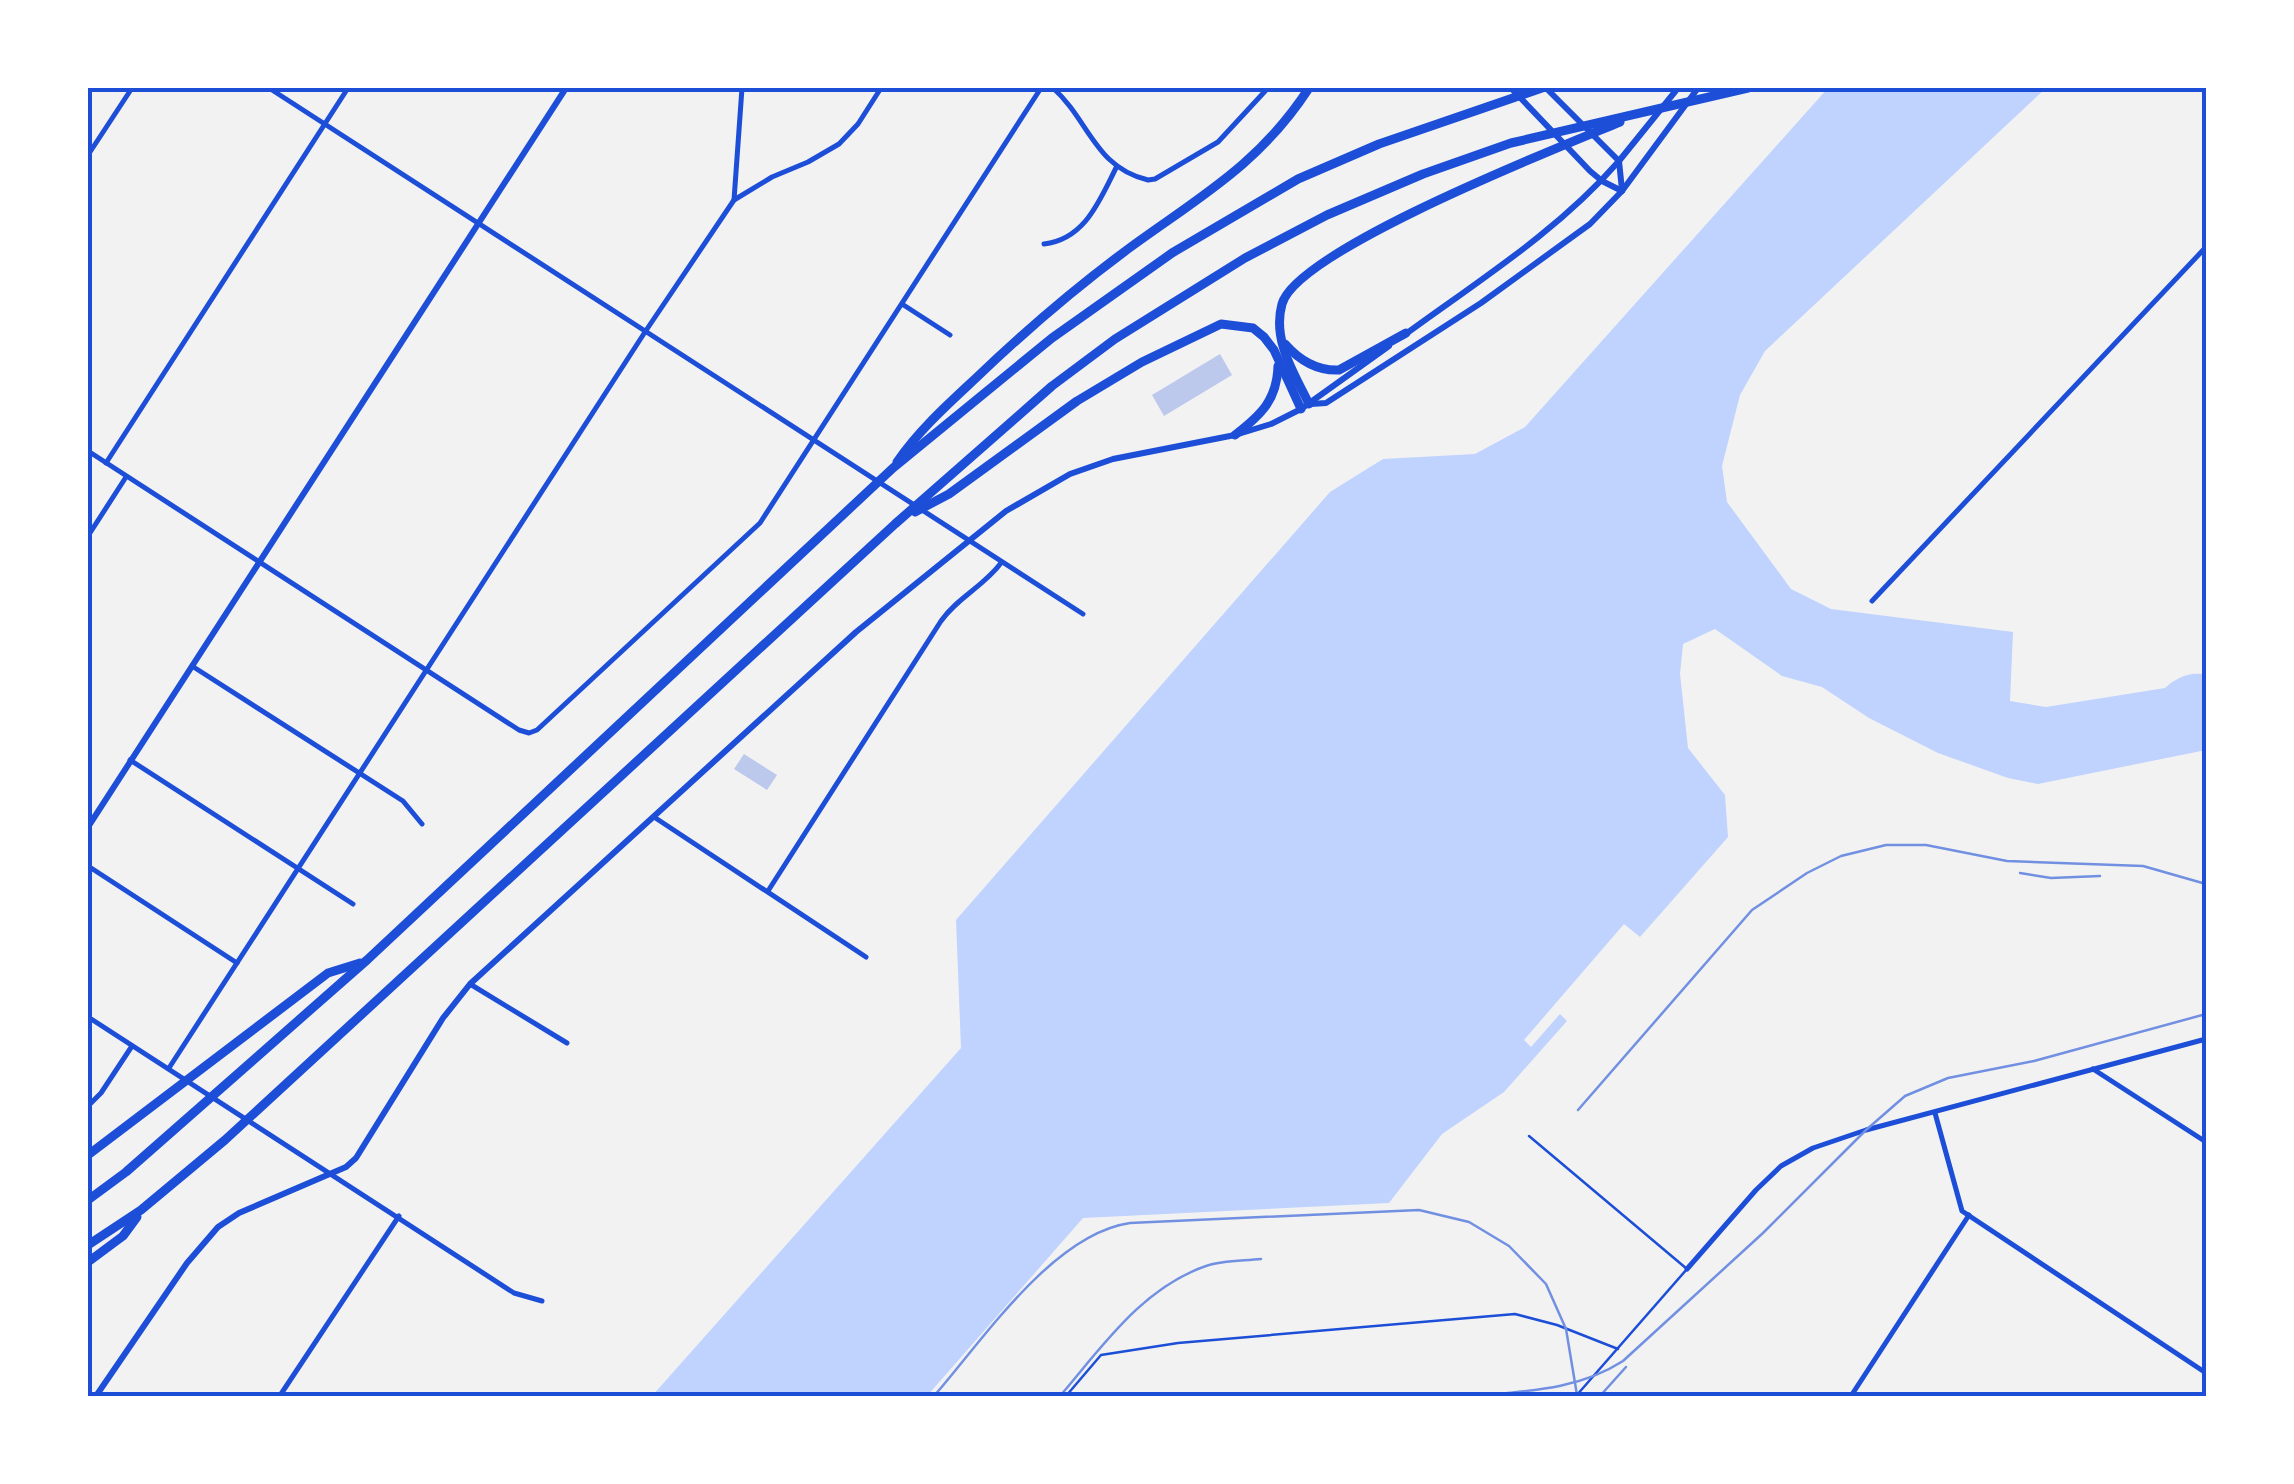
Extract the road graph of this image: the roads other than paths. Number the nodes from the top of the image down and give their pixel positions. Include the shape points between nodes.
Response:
1 (132, 88) edge
2 (269, 88) edge
3 (348, 88) edge
4 (566, 88) edge
5 (742, 88) edge
6 (882, 88) edge
7 (1042, 88) edge
8 (1053, 88) edge
9 (1268, 88) edge
10 (1309, 88) edge
11 (1510, 88) edge
12 (1544, 88) edge
13 (1678, 88) edge
14 (1698, 88) edge
15 (1748, 88) edge
16 (1645, 112) junction
17 (325, 123) junction
18 (88, 155) edge
19 (1619, 162) junction
20 (1118, 166) junction
21 (1602, 181) junction
22 (1622, 191) junction
23 (734, 200) junction
24 (478, 222) junction
25 (1044, 244) dead end
26 (2206, 247) edge
27 (902, 304) junction
28 (1440, 310) junction
29 (645, 332) junction
30 (1406, 333) junction
31 (1278, 334) junction
32 (950, 335) dead end
33 (1432, 335) junction
34 (1278, 363) junction
35 (1305, 407) junction
36 (1235, 434) junction
37 (813, 442) junction
38 (88, 451) edge
39 (106, 463) junction
40 (893, 468) junction
41 (126, 477) junction
42 (897, 522) junction
43 (88, 536) edge
44 (968, 542) junction
45 (258, 562) junction
46 (1000, 563) junction
47 (1872, 601) dead end
48 (1083, 614) dead end
49 (192, 666) junction
50 (427, 671) junction
51 (130, 760) junction
52 (360, 774) junction
53 (654, 817) junction
54 (422, 824) dead end
55 (88, 827) edge
56 (88, 866) edge
57 (299, 869) junction
58 (768, 892) junction
59 (353, 904) dead end
60 (866, 956) dead end
61 (367, 960) junction
62 (238, 964) junction
63 (470, 984) junction
64 (88, 1017) edge
65 (2206, 1039) edge
66 (567, 1043) dead end
67 (132, 1046) junction
68 (169, 1068) junction
69 (2093, 1069) junction
70 (88, 1106) edge
71 (1934, 1113) junction
72 (1530, 1136) dead end
73 (2206, 1142) edge
74 (88, 1155) edge
75 (335, 1175) junction
76 (88, 1200) edge
77 (141, 1210) junction
78 (1969, 1215) junction
79 (399, 1216) junction
80 (88, 1245) edge
81 (88, 1262) edge
82 (1687, 1268) junction
83 (542, 1301) dead end
84 (1618, 1349) junction
85 (2206, 1373) edge
86 (280, 1394) edge
87 (96, 1396) edge
88 (1066, 1396) edge
89 (1576, 1396) edge
90 (1850, 1396) edge

1 - 18 street
2 - 17 street
3 - 17 street
4 - 24 street
5 - 23 street
6 - 23 street via 838,144
7 - 27 street
8 - 20 street
9 - 20 street via 1226,136 1155,179
10 - 40 highway via 1228,180 1047,313 916,435
11 - 21 street
12 - 19 street
12 - 40 highway via 1379,144 1217,225 1109,296
13 - 19 street
14 - 22 street
15 - 16 highway
16 - 31 highway via 1492,175 1304,274 1284,299
16 - 42 highway via 1483,152 1328,215 1171,301 1052,386
17 - 24 street
17 - 39 street
19 - 21 street
19 - 22 street
20 - 25 street via 1087,222
21 - 22 street
21 - 28 street
22 - 33 street via 1590,224
23 - 29 street
24 - 29 street
24 - 45 street
26 - 47 street
27 - 32 street
27 - 37 street
28 - 30 street
28 - 33 street
29 - 37 street
29 - 50 street
30 - 31 highway via 1339,370 1296,356
30 - 35 street
31 - 35 highway
33 - 35 street via 1326,402
34 - 35 highway
34 - 36 highway via 1271,401
34 - 42 highway via 1253,328 1210,327 1077,400 942,498
35 - 36 street
36 - 44 street via 1113,458 1070,474
37 - 44 street
37 - 50 street via 752,532 537,730 518,730
38 - 39 street
39 - 41 street
40 - 61 highway
41 - 43 street
41 - 45 street
42 - 77 highway via 264,1105
44 - 46 street
44 - 53 street via 856,632
45 - 49 street
45 - 50 street
46 - 48 street
46 - 58 street via 941,621
49 - 51 street
49 - 52 street
50 - 52 street
51 - 55 street
51 - 57 street
52 - 54 street via 403,802
52 - 57 street
53 - 58 street
53 - 63 street
56 - 62 street
57 - 59 street
57 - 62 street
58 - 60 street
61 - 74 highway via 328,973
61 - 76 highway
62 - 68 street
63 - 66 street
63 - 75 street via 356,1158
64 - 67 street
65 - 69 street
67 - 68 street
67 - 70 street
68 - 75 street
69 - 71 street
69 - 73 street
71 - 78 street
71 - 82 street via 1797,1156 1756,1190
72 - 82 lane
75 - 79 street
75 - 87 street via 238,1213 206,1238
77 - 80 highway
77 - 81 highway via 123,1236
78 - 85 street
78 - 90 street
79 - 83 street via 514,1292
79 - 86 street
82 - 84 lane
84 - 88 lane via 1515,1314 1101,1355
84 - 89 lane

